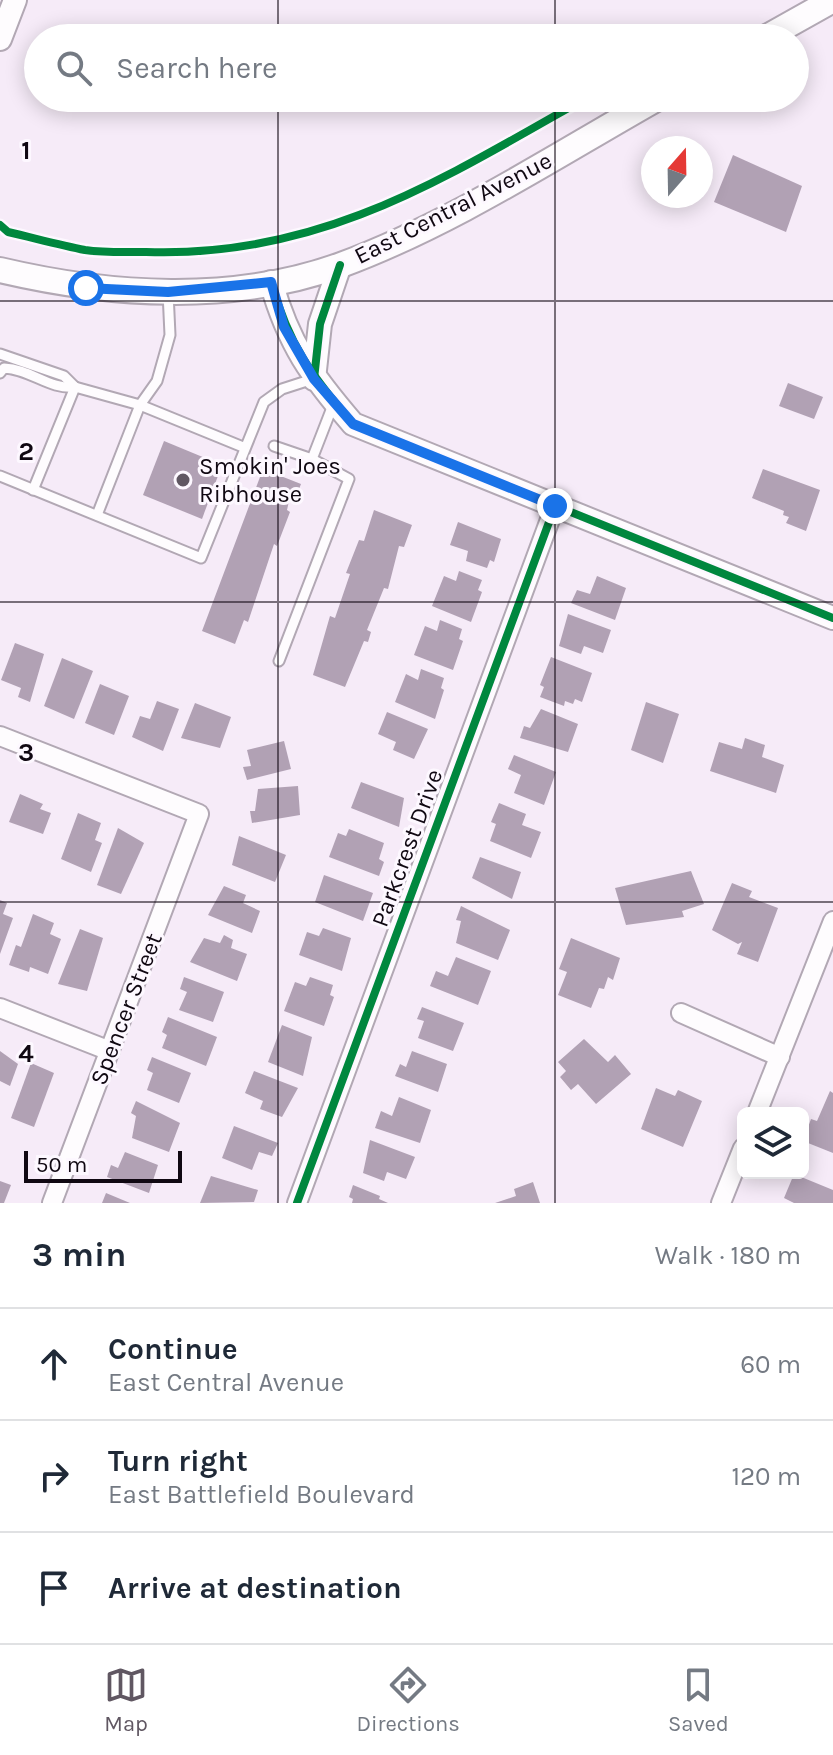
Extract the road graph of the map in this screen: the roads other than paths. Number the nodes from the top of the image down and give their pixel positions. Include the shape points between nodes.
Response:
1 (15, 0) edge
2 (833, 0) edge
3 (790, 24) edge
4 (0, 39) edge
5 (633, 112) edge
6 (340, 265) junction
7 (0, 270) edge
8 (271, 282) junction
9 (168, 292) junction
10 (0, 354) edge
11 (0, 373) edge
12 (314, 379) junction
13 (75, 387) junction
14 (335, 402) junction
15 (140, 405) junction
16 (274, 446) dead end
17 (243, 447) junction
18 (312, 459) junction
19 (0, 477) edge
20 (33, 490) junction
21 (555, 506) junction
22 (97, 515) junction
23 (833, 618) edge
24 (279, 661) dead end
25 (0, 736) edge
26 (833, 921) edge
27 (0, 1008) edge
28 (681, 1013) dead end
29 (110, 1051) junction
30 (780, 1057) junction
31 (759, 1107) edge
32 (737, 1163) edge
33 (52, 1203) edge
34 (297, 1203) edge
35 (721, 1203) edge

1 - 4 street
2 - 3 main road
5 - 6 main road, East Central Avenue via 441,219
6 - 8 main road, East Central Avenue
6 - 12 street via 320,324
7 - 9 main road, East Central Avenue via 86,288
8 - 9 main road, East Central Avenue
8 - 12 street via 284,327
9 - 15 lane via 170,335 157,381
10 - 13 lane via 64,376
11 - 13 lane via 4,368 19,369 62,389
12 - 14 street
12 - 17 lane via 282,389 264,402
13 - 15 lane
13 - 20 lane
14 - 18 lane
14 - 21 street via 353,424
15 - 17 lane
15 - 22 lane
16 - 18 lane
17 - 22 lane via 201,558
18 - 24 lane via 349,479
19 - 20 lane
20 - 22 lane
21 - 23 street
21 - 34 street, Parkcrest Drive
25 - 29 street, Spencer Street via 199,814
26 - 30 street
27 - 29 street
28 - 30 street
29 - 33 street, Spencer Street
30 - 31 street
32 - 35 street

